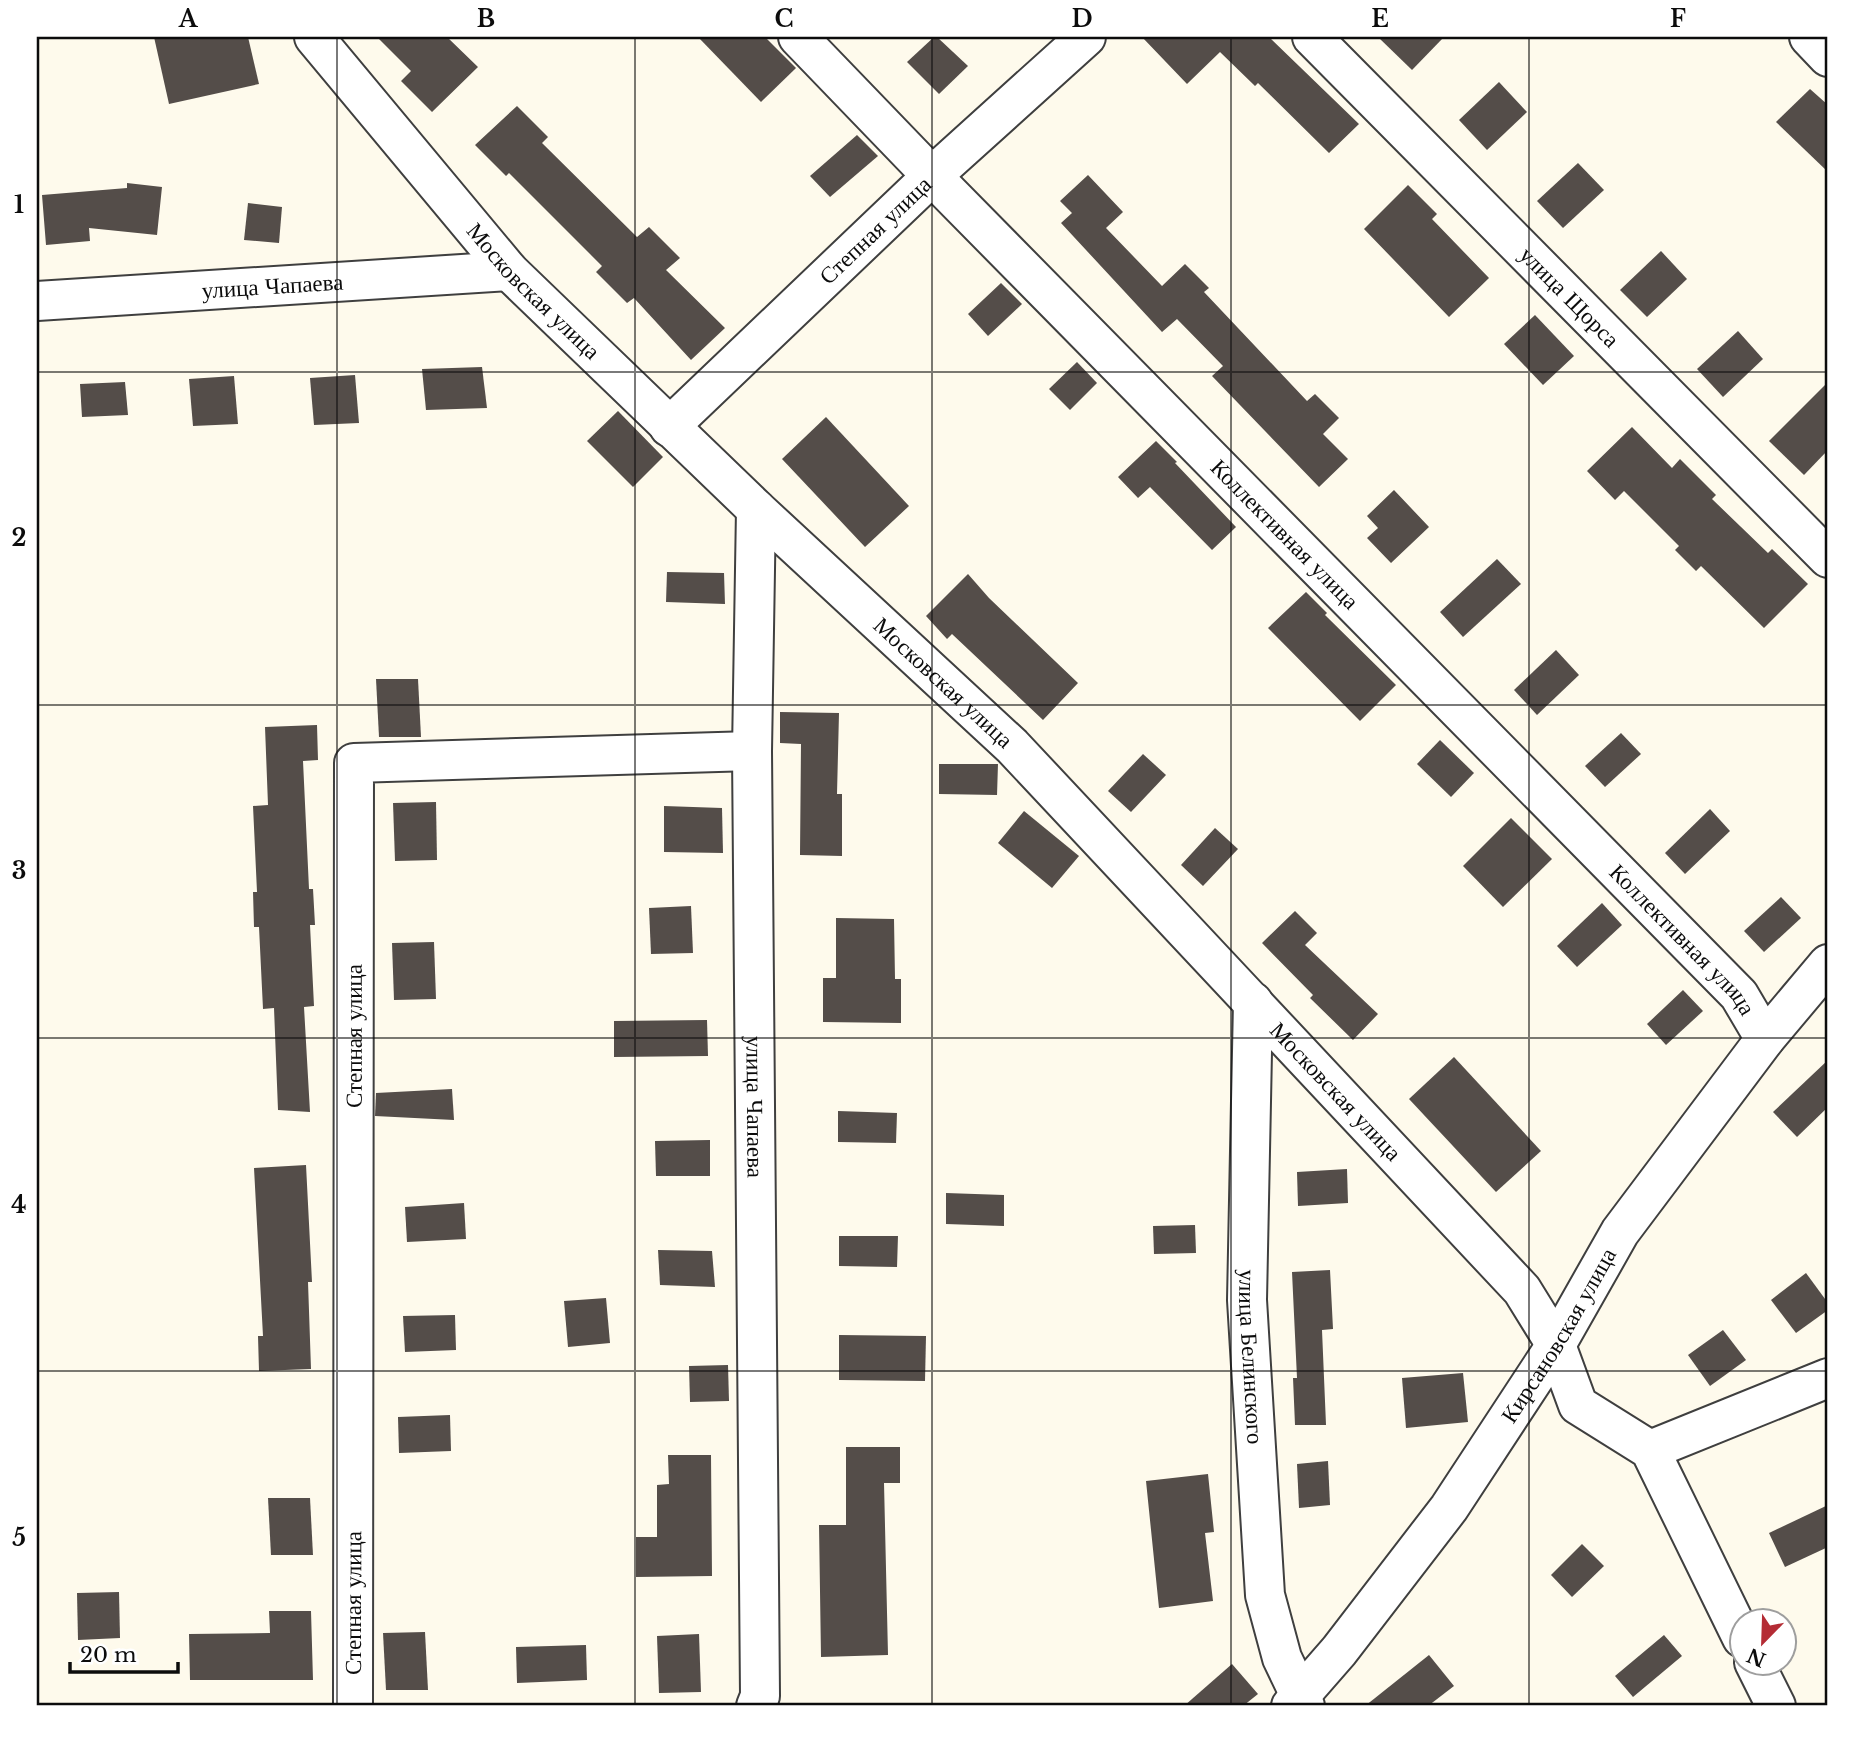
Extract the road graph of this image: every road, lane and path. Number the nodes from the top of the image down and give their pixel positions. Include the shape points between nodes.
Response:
1 (314, 37) edge
2 (798, 37) edge
3 (1086, 37) edge
4 (1312, 37) edge
5 (1809, 37) edge
6 (1828, 57) edge
7 (932, 176) junction
8 (509, 271) junction
9 (37, 301) edge
10 (669, 427) junction
11 (756, 509) junction
12 (1828, 558) edge
13 (751, 751) junction
14 (1828, 964) edge
15 (1253, 1002) junction
16 (1765, 1040) junction
17 (1556, 1345) junction
18 (1828, 1378) edge
19 (1650, 1450) junction
20 (1728, 1609) edge
21 (1762, 1676) edge
22 (1298, 1703) edge
23 (354, 1706) edge
24 (756, 1706) edge
25 (1776, 1706) edge

1 - 8 street, Московская улица
2 - 7 street, Коллективная улица
3 - 7 street, Степная улица
4 - 12 street, улица Щорса
5 - 6 street
7 - 10 street, Степная улица
7 - 16 street, Коллективная улица via 1739,995
8 - 9 street, улица Чапаева
8 - 10 street, Московская улица
10 - 11 street, Московская улица
11 - 13 street, улица Чапаева
11 - 15 street, Московская улица via 1012,746
13 - 23 street, Степная улица via 354,763
13 - 24 street, улица Чапаева via 760,1696
14 - 16 street, Кирсановская улица
15 - 17 street, Московская улица via 1522,1290
15 - 22 street, улица Белинского via 1247,1300 1265,1595
16 - 17 street, Кирсановская улица via 1620,1232
17 - 19 street via 1578,1405
17 - 22 street, Кирсановская улица via 1449,1508
18 - 19 street
19 - 20 street
21 - 25 street

